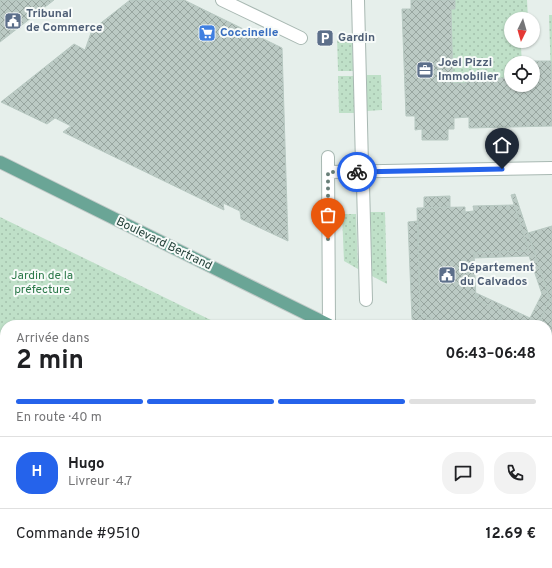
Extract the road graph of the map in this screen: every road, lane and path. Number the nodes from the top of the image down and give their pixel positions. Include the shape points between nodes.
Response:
1 (222, 0) edge
2 (358, 0) edge
3 (301, 38) dead end
4 (328, 157) dead end
5 (0, 162) edge
6 (362, 165) dead end
7 (552, 168) edge
8 (328, 172) junction
9 (363, 184) dead end
10 (366, 300) dead end
11 (319, 320) edge
12 (329, 320) edge

1 - 3 street
2 - 6 street
4 - 8 street
5 - 11 main road, Boulevard Bertrand
7 - 8 street
8 - 12 street
9 - 10 street

